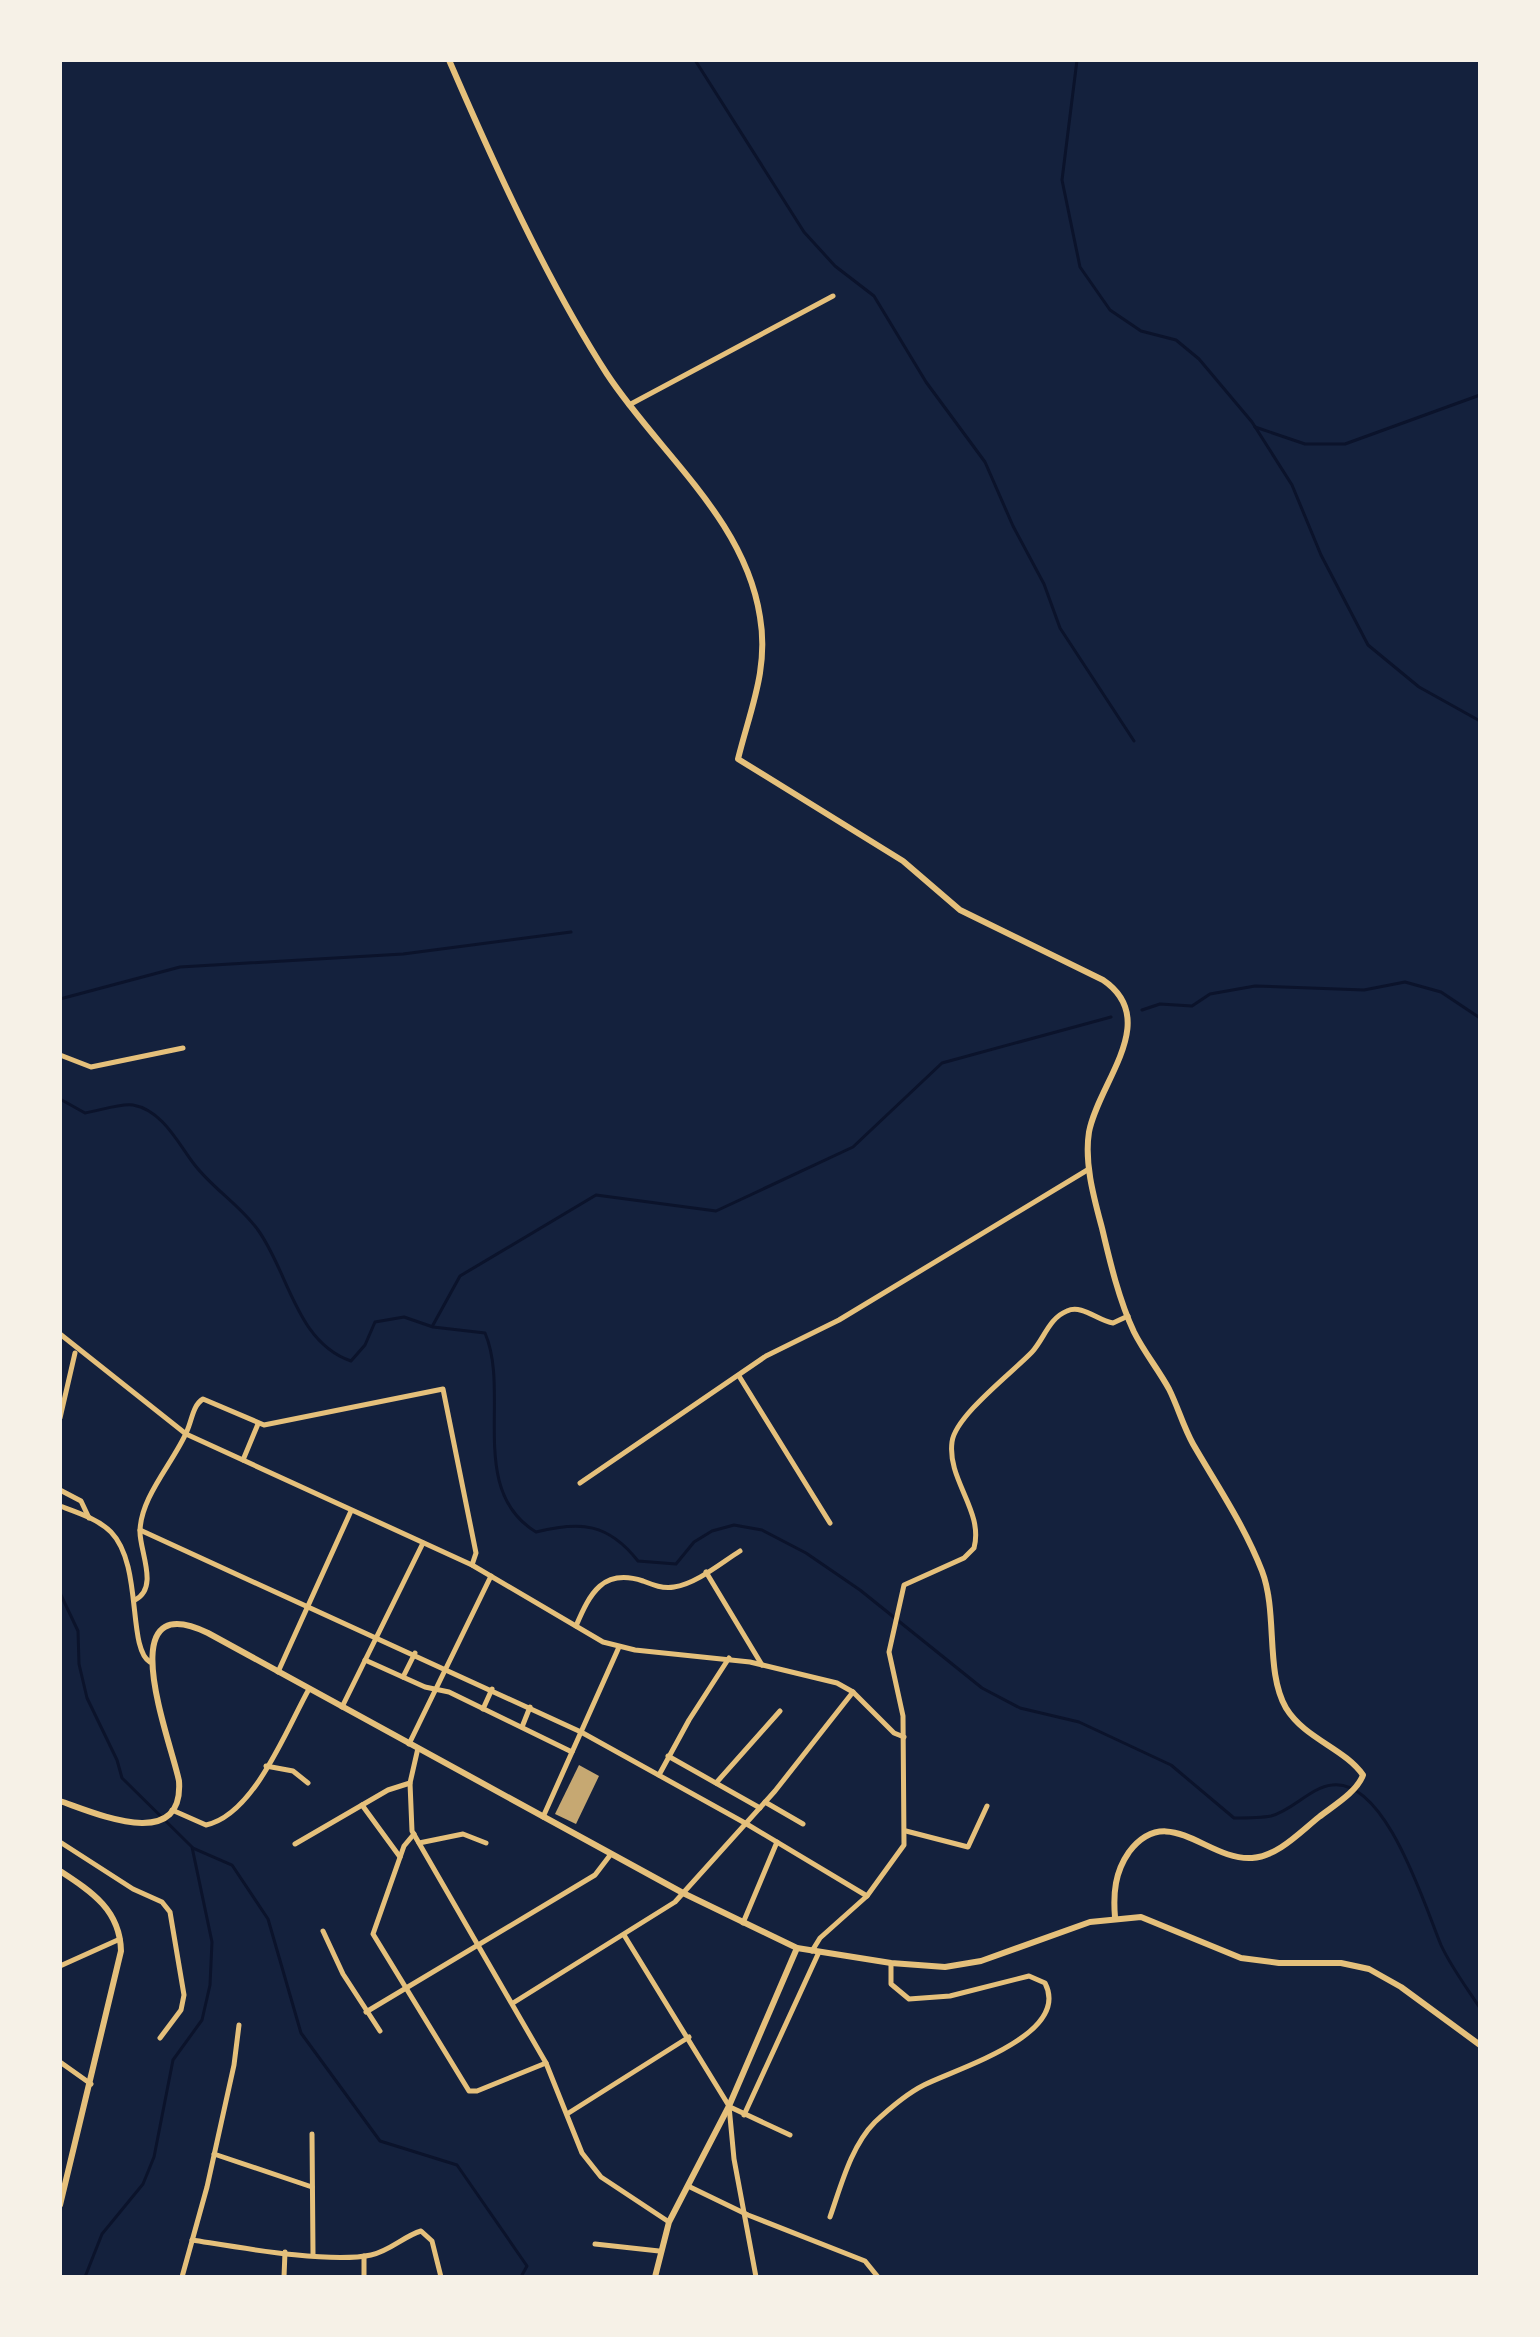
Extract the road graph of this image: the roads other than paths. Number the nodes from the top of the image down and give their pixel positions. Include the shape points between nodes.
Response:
1 (449, 60) edge
2 (833, 296) dead end
3 (629, 405) junction
4 (183, 1048) dead end
5 (60, 1055) edge
6 (1090, 1168) junction
7 (1128, 1316) junction
8 (60, 1334) edge
9 (76, 1350) junction
10 (739, 1376) junction
11 (60, 1418) edge
12 (258, 1424) junction
13 (186, 1434) junction
14 (243, 1461) junction
15 (580, 1483) dead end
16 (60, 1490) edge
17 (60, 1506) edge
18 (351, 1511) junction
19 (89, 1519) junction
20 (830, 1523) dead end
21 (140, 1530) junction
22 (423, 1543) junction
23 (740, 1551) dead end
24 (472, 1565) junction
25 (706, 1572) junction
26 (491, 1576) junction
27 (135, 1600) junction
28 (305, 1607) junction
29 (576, 1626) junction
30 (377, 1637) junction
31 (619, 1647) junction
32 (415, 1653) junction
33 (729, 1658) junction
34 (365, 1660) junction
35 (150, 1662) junction
36 (762, 1665) junction
37 (446, 1668) junction
38 (278, 1672) junction
39 (403, 1677) junction
40 (309, 1689) junction
41 (492, 1689) junction
42 (436, 1690) junction
43 (853, 1692) junction
44 (530, 1707) junction
45 (342, 1708) junction
46 (483, 1709) junction
47 (780, 1711) dead end
48 (522, 1727) junction
49 (581, 1732) junction
50 (904, 1737) junction
51 (409, 1744) junction
52 (418, 1748) junction
53 (572, 1752) junction
54 (668, 1756) junction
55 (266, 1766) junction
56 (659, 1775) junction
57 (308, 1783) dead end
58 (410, 1783) junction
59 (716, 1783) junction
60 (60, 1801) edge
61 (765, 1802) junction
62 (362, 1805) junction
63 (987, 1806) dead end
64 (760, 1808) junction
65 (170, 1812) junction
66 (543, 1817) junction
67 (745, 1823) junction
68 (803, 1824) dead end
69 (906, 1831) junction
70 (414, 1834) junction
71 (60, 1842) edge
72 (777, 1842) junction
73 (419, 1843) junction
74 (486, 1843) dead end
75 (295, 1844) dead end
76 (611, 1854) junction
77 (400, 1857) junction
78 (60, 1871) edge
79 (683, 1893) junction
80 (867, 1896) junction
81 (1115, 1917) junction
82 (742, 1924) junction
83 (323, 1931) dead end
84 (624, 1935) junction
85 (120, 1938) junction
86 (480, 1944) junction
87 (797, 1948) junction
88 (815, 1951) junction
89 (891, 1963) junction
90 (60, 1966) edge
91 (406, 1988) junction
92 (513, 2003) junction
93 (366, 2012) junction
94 (239, 2025) dead end
95 (380, 2031) dead end
96 (689, 2037) junction
97 (160, 2038) dead end
98 (1480, 2045) edge
99 (60, 2062) edge
100 (546, 2063) junction
101 (91, 2084) junction
102 (729, 2106) junction
103 (567, 2114) junction
104 (744, 2115) junction
105 (312, 2134) dead end
106 (790, 2135) dead end
107 (214, 2154) junction
108 (688, 2186) junction
109 (312, 2187) junction
110 (60, 2205) edge
111 (743, 2212) junction
112 (830, 2217) dead end
113 (669, 2222) junction
114 (192, 2240) junction
115 (595, 2244) dead end
116 (659, 2251) junction
117 (285, 2252) junction
118 (313, 2254) junction
119 (364, 2256) junction
120 (182, 2277) edge
121 (284, 2277) edge
122 (364, 2277) edge
123 (441, 2277) edge
124 (655, 2277) edge
125 (756, 2277) edge
126 (878, 2277) edge

1 - 3 street via 554,280
2 - 3 street
3 - 6 street via 728,531 748,569 761,617 763,663 738,759 903,861 960,910 1103,980 1124,1000 1129,1032 1092,1121
4 - 5 street via 91,1067
6 - 7 street
6 - 10 street
7 - 50 street via 1110,1323 1079,1310 1064,1312 956,1429 953,1465 976,1540 969,1555 907,1581 901,1591 889,1655
7 - 81 street via 1257,1558 1267,1587 1284,1704 1301,1726 1363,1775 1277,1851 1255,1858 1219,1853 1179,1833 1160,1831 1146,1837 1122,1862 1115,1882
8 - 9 street
9 - 11 street
9 - 13 street
10 - 15 street
10 - 20 street
12 - 13 street via 203,1399
12 - 14 street
12 - 24 street via 443,1389 476,1553
13 - 14 street
13 - 21 street
14 - 18 street
16 - 19 street via 81,1501
17 - 19 street
18 - 22 street
18 - 28 street
19 - 27 street via 118,1542
21 - 27 street via 147,1585
21 - 28 street
22 - 24 street
22 - 30 street
23 - 25 street
24 - 26 street
25 - 29 street via 669,1588 615,1577 591,1594
25 - 36 street
26 - 29 street
26 - 37 street
27 - 35 street via 138,1647
28 - 30 street
28 - 38 street
29 - 31 street
30 - 32 street
30 - 34 street
31 - 33 street
31 - 49 street
32 - 37 street
32 - 39 street
33 - 36 street
33 - 54 street
34 - 39 street
34 - 45 street
35 - 38 street via 159,1634 183,1624
35 - 65 street via 179,1781
36 - 43 street
37 - 41 street
37 - 42 street
38 - 40 street
39 - 42 street
40 - 45 street
40 - 55 street
41 - 44 street
41 - 46 street
42 - 46 street
42 - 51 street
43 - 50 street
43 - 61 street
44 - 48 street
44 - 49 street
45 - 51 street
46 - 48 street
47 - 59 street
48 - 53 street
49 - 53 street
49 - 56 street
50 - 69 street
51 - 52 street
52 - 58 street
52 - 66 street
53 - 66 street
54 - 56 street
54 - 59 street
55 - 57 street via 293,1771
55 - 65 street via 245,1800 215,1822 200,1824
56 - 67 street
58 - 62 street
58 - 70 street
59 - 64 street
60 - 65 street via 120,1820 157,1821
61 - 64 street
61 - 68 street
62 - 75 street
62 - 77 street
63 - 69 street via 968,1847
64 - 67 street
66 - 76 street
67 - 72 street
67 - 79 street
69 - 80 street via 903,1848
70 - 73 street
70 - 77 street
71 - 97 street via 162,1902 170,1912 184,1995 179,2013
72 - 80 street
72 - 82 street
73 - 74 street via 463,1834
73 - 86 street
76 - 79 street
76 - 86 street via 595,1875
77 - 91 street via 373,1932
78 - 85 street via 103,1902
79 - 82 street
79 - 84 street
80 - 88 street via 823,1935
81 - 89 street via 973,1963
81 - 98 street via 1157,1921 1241,1958 1363,1967 1381,1974
82 - 87 street
83 - 93 street
84 - 92 street
84 - 96 street
85 - 90 street
85 - 101 street via 118,1976
86 - 91 street
86 - 92 street
87 - 88 street
87 - 102 street
88 - 89 street
88 - 104 street
89 - 112 street via 891,1984 909,1999 950,1996 1029,1976 1045,1983 1047,2004 1020,2040 922,2086 873,2124 857,2148
91 - 93 street
91 - 100 street via 469,2091
92 - 100 street
93 - 95 street
94 - 107 street
96 - 102 street
96 - 103 street
99 - 101 street
100 - 103 street
101 - 110 street
102 - 104 street
102 - 108 street
102 - 111 street
103 - 113 street via 582,2153 596,2172
104 - 106 street
105 - 109 street
107 - 109 street
107 - 114 street
108 - 111 street
108 - 113 street
109 - 118 street
111 - 125 street
111 - 126 street via 860,2259
113 - 116 street
114 - 117 street
114 - 120 street
115 - 116 street
116 - 124 street
117 - 118 street
117 - 121 street
118 - 119 street
119 - 122 street
119 - 123 street via 421,2231 429,2235

